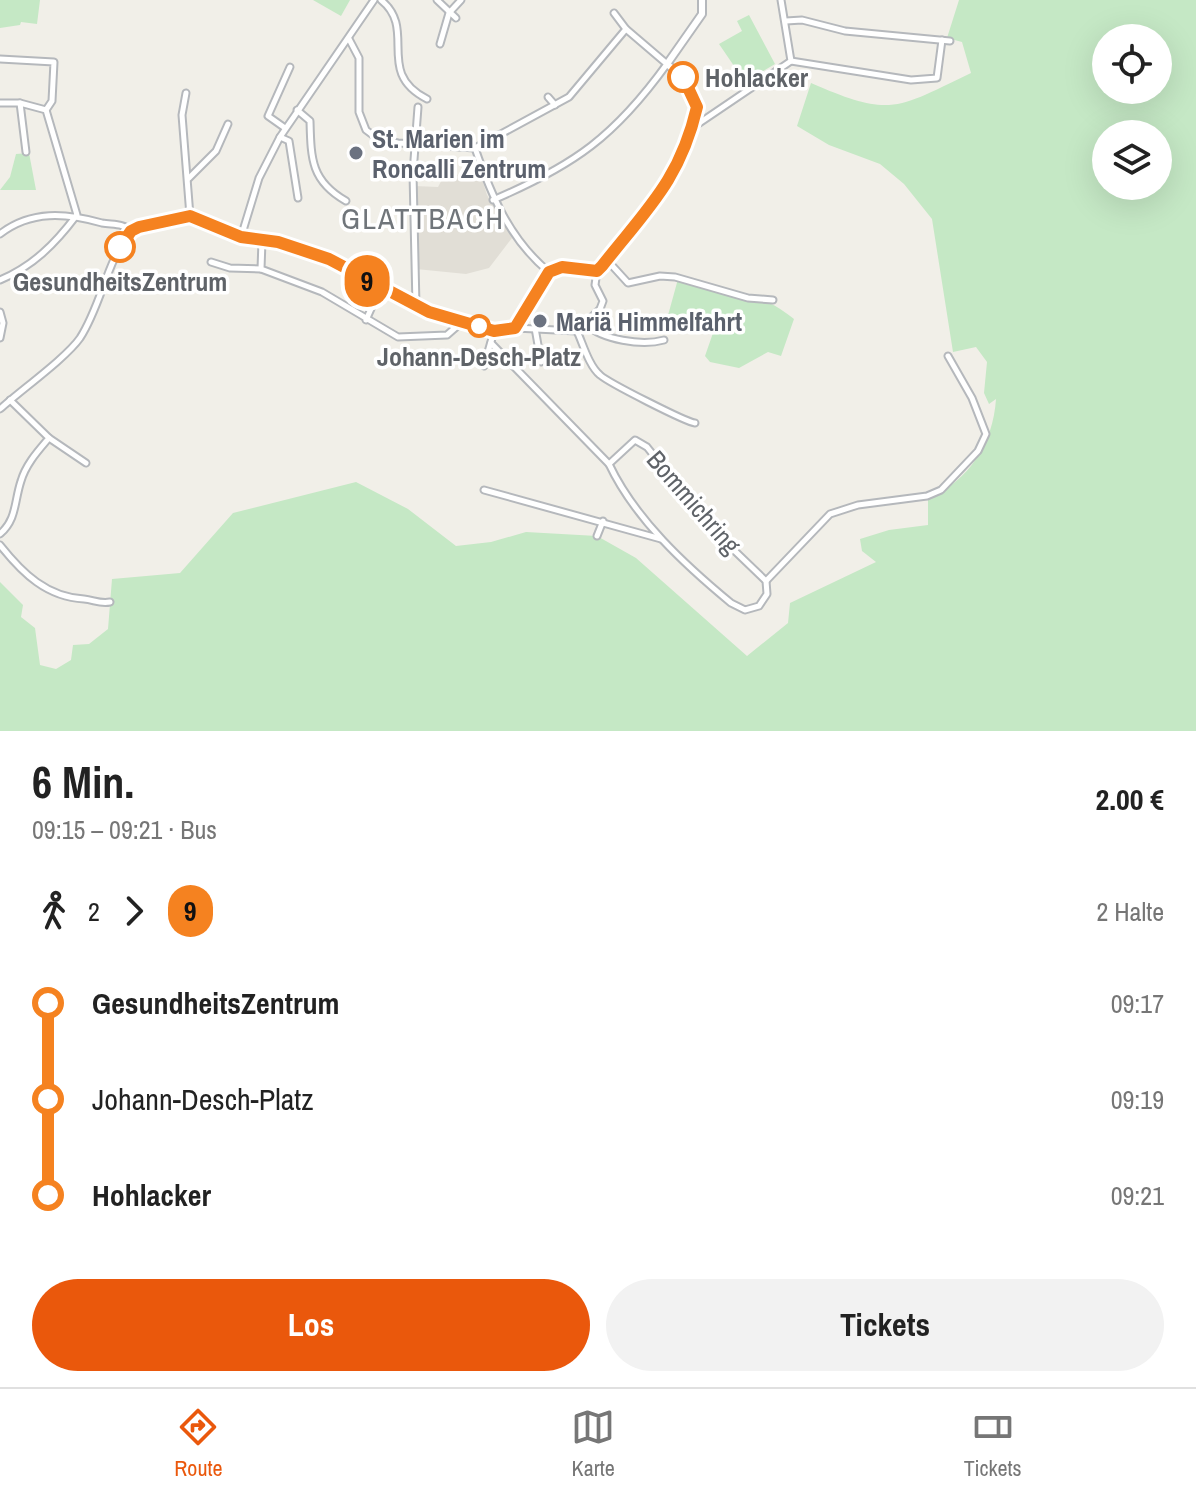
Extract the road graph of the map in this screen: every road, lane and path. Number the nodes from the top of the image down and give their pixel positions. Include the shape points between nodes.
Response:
1 (374, 0) edge
2 (381, 0) edge
3 (437, 0) edge
4 (461, 0) edge
5 (702, 0) edge
6 (781, 0) edge
7 (449, 13) junction
8 (614, 13) dead end
9 (456, 18) dead end
10 (786, 21) junction
11 (626, 29) junction
12 (349, 39) junction
13 (942, 40) junction
14 (950, 41) dead end
15 (440, 44) dead end
16 (0, 59) edge
17 (791, 61) junction
18 (667, 64) junction
19 (290, 67) dead end
20 (186, 93) dead end
21 (548, 97) dead end
22 (427, 99) dead end
23 (0, 103) edge
24 (20, 103) junction
25 (555, 105) junction
26 (418, 107) dead end
27 (46, 110) junction
28 (297, 110) junction
29 (228, 124) dead end
30 (285, 128) junction
31 (692, 128) junction
32 (280, 137) junction
33 (414, 143) junction
34 (475, 148) junction
35 (26, 152) dead end
36 (189, 178) junction
37 (298, 198) dead end
38 (493, 200) junction
39 (346, 201) dead end
40 (77, 215) junction
41 (190, 216) junction
42 (131, 231) junction
43 (0, 234) edge
44 (241, 237) junction
45 (262, 241) junction
46 (607, 260) junction
47 (211, 262) dead end
48 (261, 269) junction
49 (597, 271) junction
50 (549, 272) junction
51 (0, 280) edge
52 (380, 289) junction
53 (773, 300) dead end
54 (416, 306) junction
55 (0, 312) edge
56 (366, 320) junction
57 (463, 321) junction
58 (586, 324) junction
59 (515, 328) junction
60 (535, 328) junction
61 (494, 331) junction
62 (577, 331) junction
63 (0, 338) edge
64 (664, 340) dead end
65 (491, 343) junction
66 (948, 356) dead end
67 (541, 362) dead end
68 (484, 366) dead end
69 (10, 400) junction
70 (0, 409) edge
71 (695, 423) dead end
72 (49, 438) junction
73 (86, 463) dead end
74 (609, 464) junction
75 (484, 490) dead end
76 (603, 521) junction
77 (0, 534) edge
78 (597, 536) dead end
79 (662, 539) junction
80 (0, 545) edge
81 (766, 581) junction
82 (110, 602) dead end

1 - 12 street
2 - 22 street via 398,25 400,76
3 - 7 street
4 - 7 street
5 - 18 street via 702,14
6 - 10 street
7 - 9 street
7 - 15 street
8 - 11 street
10 - 13 street
10 - 17 street
11 - 18 street
11 - 25 street via 569,97
12 - 28 street
12 - 33 street via 359,58 359,112 366,130 378,139
13 - 14 street
13 - 17 street via 937,78 911,80
16 - 27 street via 54,62 52,100
17 - 31 street
18 - 31 street via 687,81 697,104
18 - 38 street via 641,101 579,158
19 - 30 street via 268,116
20 - 36 street via 182,115
21 - 25 street
23 - 24 street
24 - 27 street
24 - 35 street
25 - 34 street
26 - 33 street
27 - 40 street
28 - 30 street
28 - 39 street via 310,121 317,177
29 - 36 street via 216,151
30 - 32 street
31 - 46 street via 670,182
32 - 37 street via 289,141
32 - 44 street via 259,178
33 - 34 street
33 - 54 street
34 - 38 street
36 - 41 street
38 - 50 street via 527,252
40 - 42 street via 125,225
40 - 43 street via 24,219
40 - 51 street via 23,270
41 - 42 street
41 - 44 street
42 - 69 street via 81,337
44 - 45 street
45 - 48 street
45 - 52 street via 292,246 352,269
46 - 49 street
46 - 53 street via 628,283 675,277
47 - 48 street
48 - 56 street via 322,292
49 - 50 street via 562,267
49 - 58 street via 595,285 603,301
50 - 59 street
52 - 54 street
52 - 56 street
54 - 57 street
55 - 63 street
56 - 57 street via 398,337 428,338 455,332
57 - 61 street
58 - 62 street
58 - 64 street via 611,337
59 - 60 street
59 - 61 street
60 - 62 street
60 - 67 street
61 - 65 street
62 - 71 street via 599,374 674,418
65 - 68 street
65 - 74 street
66 - 81 street via 986,434 978,451 941,490 927,496 830,514
69 - 70 street
69 - 72 street
72 - 73 street
72 - 77 street via 33,456 10,525
74 - 79 street, Bommichring
74 - 81 street, Bommichring via 640,440 713,530
75 - 76 street
76 - 78 street
76 - 79 street
79 - 81 street, Bommichring via 702,579 745,610 764,600
80 - 82 street via 51,593

